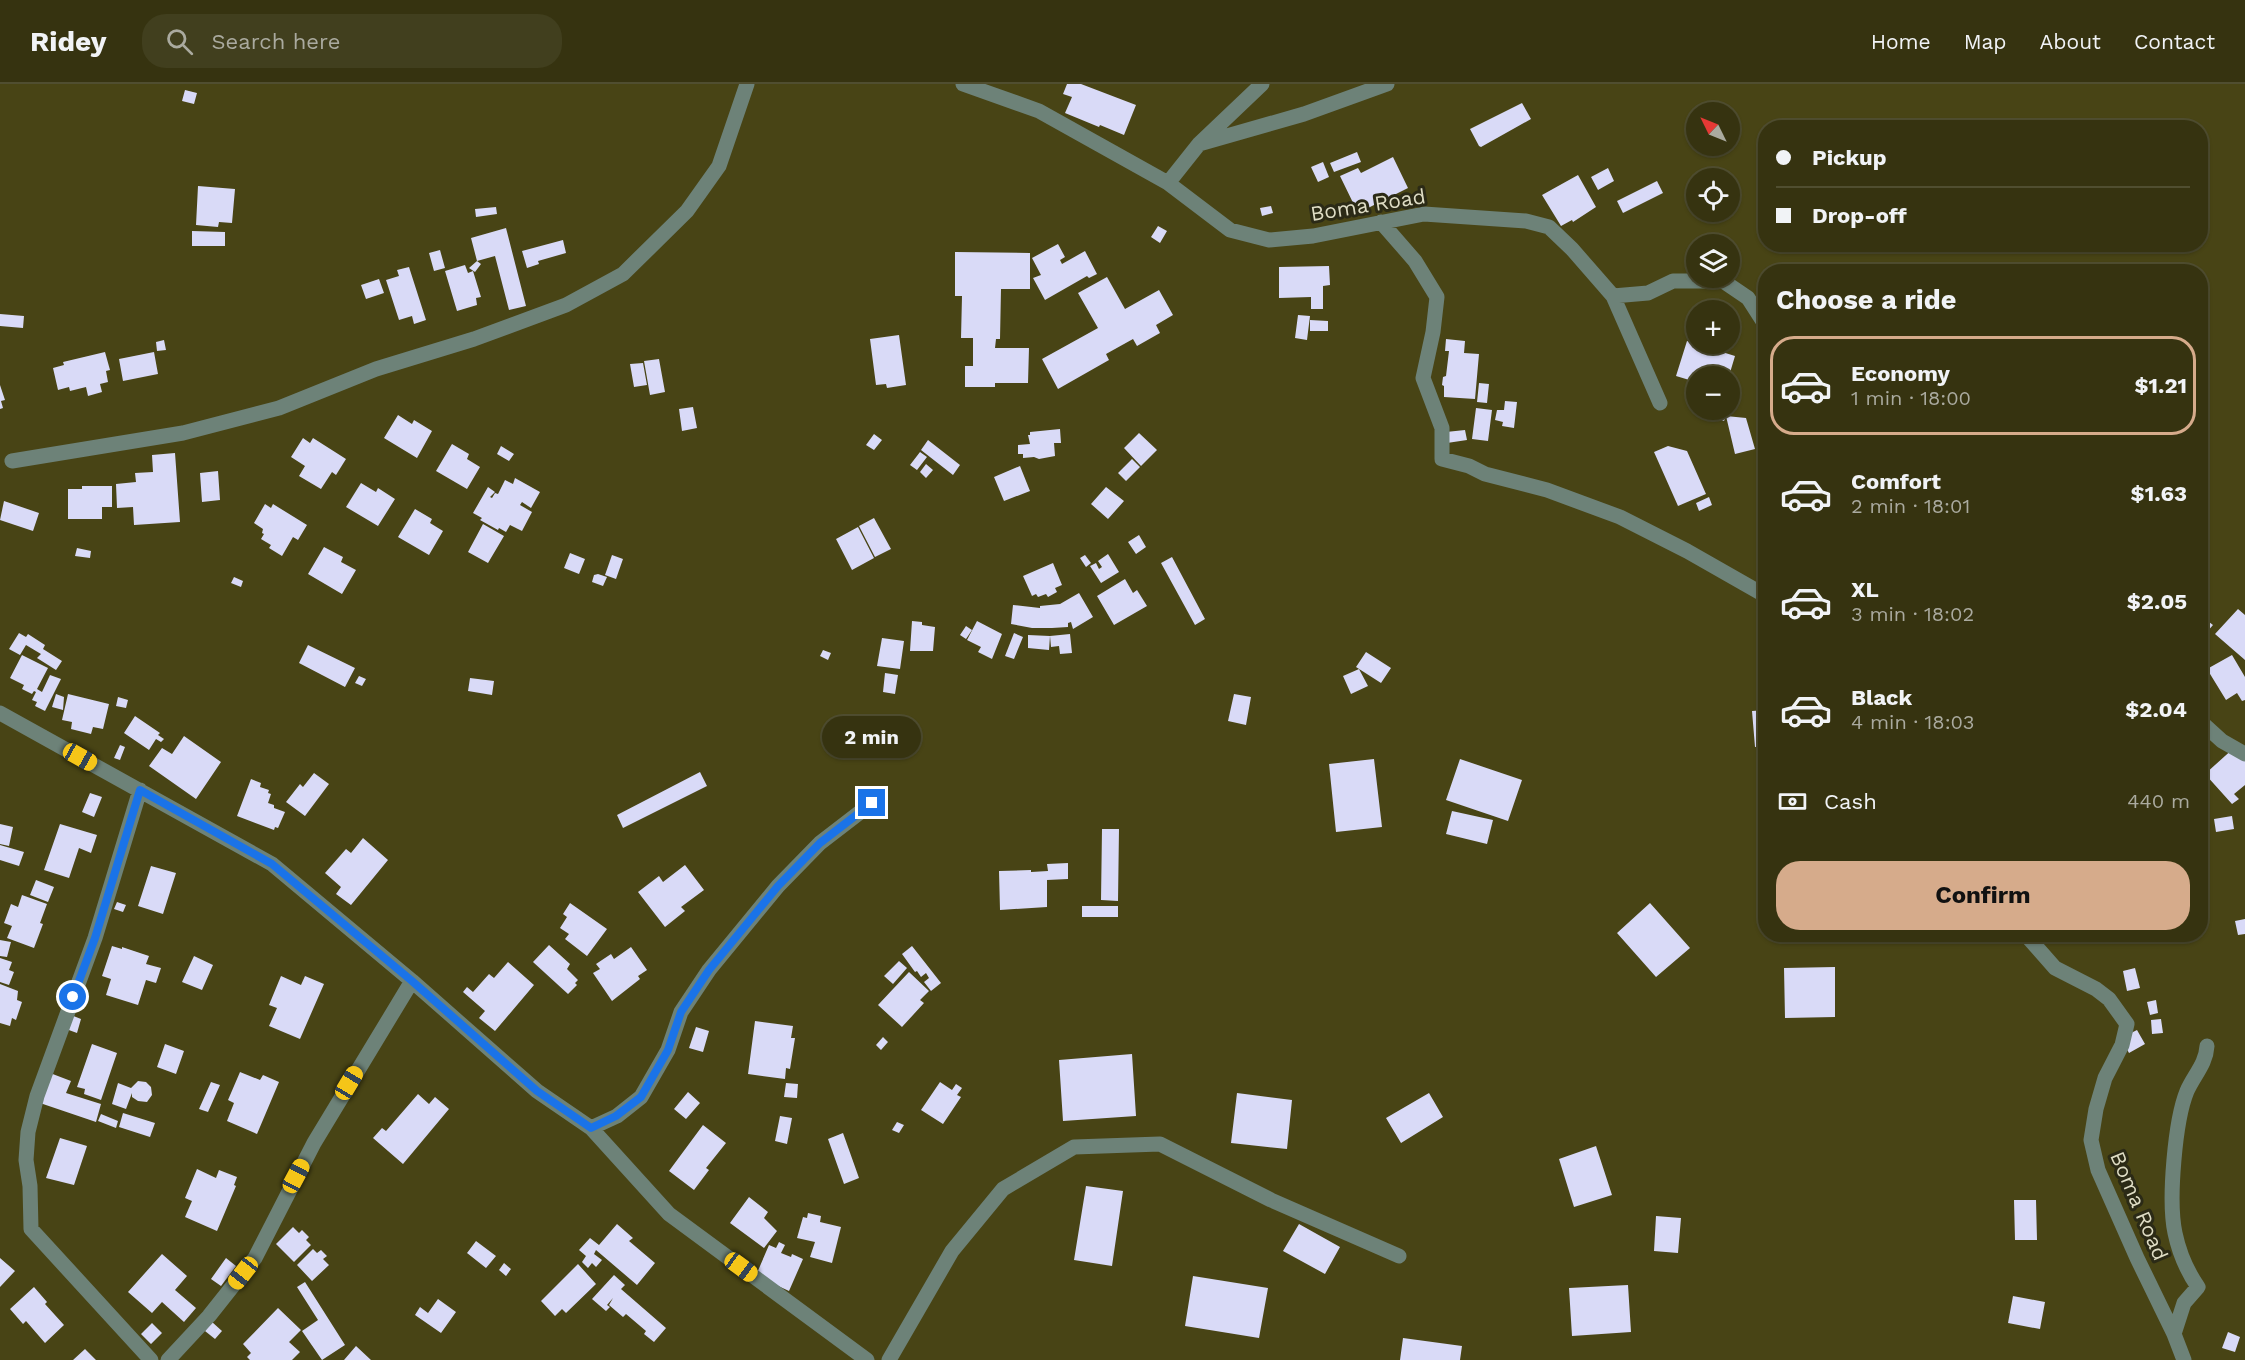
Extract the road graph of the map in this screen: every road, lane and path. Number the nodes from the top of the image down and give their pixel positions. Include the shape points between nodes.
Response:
1 (747, 84) edge
2 (963, 84) edge
3 (1262, 84) edge
4 (1387, 84) edge
5 (1199, 144) junction
6 (1168, 183) junction
7 (1381, 222) junction
8 (1612, 296) junction
9 (1758, 314) edge
10 (1659, 403) dead end
11 (12, 461) dead end
12 (1758, 591) edge
13 (0, 713) edge
14 (2208, 728) edge
15 (2245, 754) edge
16 (140, 790) junction
17 (872, 803) dead end
18 (2032, 942) edge
19 (412, 981) junction
20 (2207, 1046) dead end
21 (591, 1128) junction
22 (1399, 1256) dead end
23 (2174, 1334) junction
24 (151, 1360) edge
25 (168, 1360) edge
26 (867, 1360) edge
27 (889, 1360) edge
28 (2184, 1360) edge

1 - 11 street via 719,166 687,211 623,274 566,305 376,369 279,408 183,433
2 - 6 street, Boma Road via 1040,111
3 - 5 street
4 - 5 street via 1304,114
5 - 6 street
6 - 7 street, Boma Road via 1230,230 1269,240 1313,236
7 - 8 street, Boma Road via 1424,214 1516,220 1549,227
7 - 12 street via 1415,261 1437,297 1423,378 1442,428 1442,459 1547,490 1620,517
8 - 9 street via 1648,293 1673,281 1723,281 1748,298
8 - 10 street, Boma Road
13 - 16 street
14 - 15 street
16 - 19 street via 272,864
16 - 24 street via 95,938 37,1096 26,1160 32,1229
17 - 21 street via 813,850 709,970 681,1012 668,1050 641,1097
18 - 23 street, Boma Road via 2055,968 2109,999 2127,1024 2122,1045 2105,1078 2091,1140 2098,1170
19 - 21 street via 537,1091
19 - 25 street via 314,1143 255,1258
20 - 23 street via 2206,1057 2187,1092 2176,1141 2175,1232 2187,1272 2198,1287 2184,1303
21 - 26 street via 669,1214
22 - 27 street via 1270,1200 1160,1144 1074,1147 1003,1189 952,1251
23 - 28 street, Boma Road

